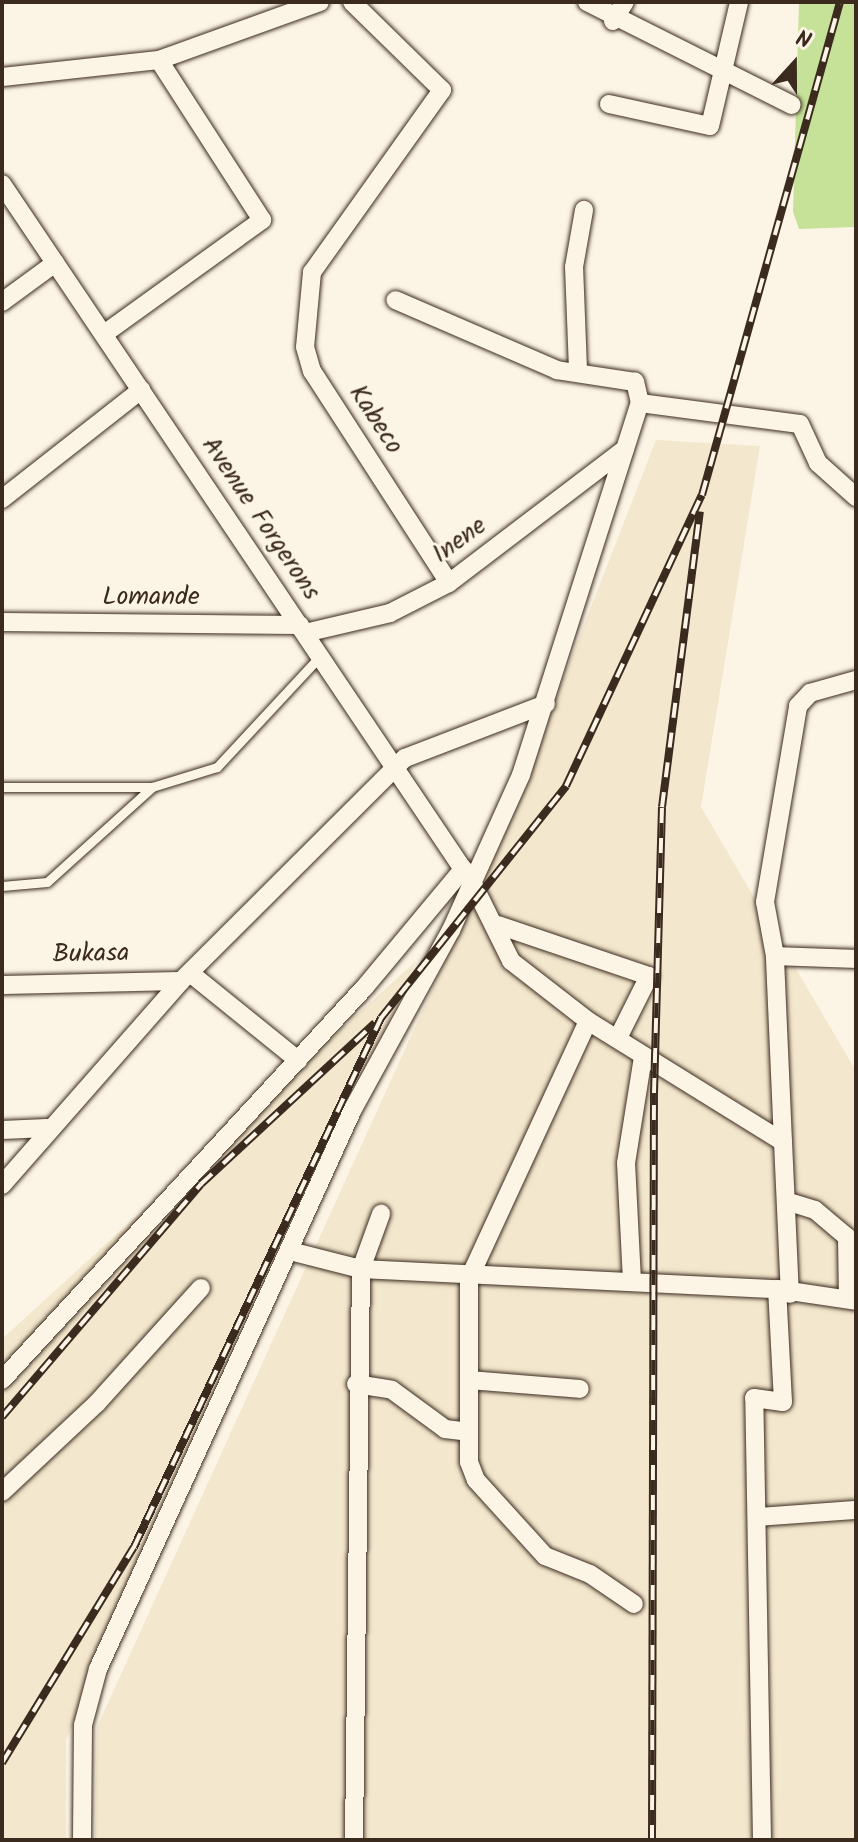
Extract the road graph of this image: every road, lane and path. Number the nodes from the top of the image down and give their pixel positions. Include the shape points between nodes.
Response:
1 (320, 2) edge
2 (352, 2) edge
3 (587, 2) edge
4 (625, 2) edge
5 (739, 2) edge
6 (613, 21) junction
7 (159, 60) junction
8 (724, 74) junction
9 (2, 77) edge
10 (609, 104) dead end
11 (792, 105) dead end
12 (2, 184) edge
13 (584, 210) dead end
14 (55, 263) junction
15 (395, 300) dead end
16 (2, 302) edge
17 (104, 334) junction
18 (578, 370) junction
19 (141, 390) junction
20 (640, 403) junction
21 (625, 449) junction
22 (856, 497) edge
23 (2, 499) edge
24 (449, 583) junction
25 (2, 622) edge
26 (302, 629) junction
27 (320, 656) junction
28 (856, 680) edge
29 (546, 704) junction
30 (395, 768) junction
31 (2, 787) edge
32 (152, 787) junction
33 (468, 876) junction
34 (2, 886) edge
35 (498, 925) junction
36 (775, 956) junction
37 (856, 959) edge
38 (186, 977) junction
39 (2, 985) edge
40 (588, 1021) junction
41 (618, 1038) junction
42 (643, 1057) junction
43 (298, 1060) junction
44 (47, 1128) junction
45 (2, 1130) edge
46 (783, 1142) junction
47 (2, 1185) edge
48 (786, 1201) junction
49 (381, 1214) dead end
50 (290, 1251) junction
51 (361, 1269) junction
52 (469, 1278) junction
53 (632, 1281) junction
54 (201, 1288) dead end
55 (783, 1291) junction
56 (852, 1300) edge
57 (2, 1380) edge
58 (469, 1380) junction
59 (356, 1384) junction
60 (580, 1389) dead end
61 (468, 1432) junction
62 (4, 1486) edge
63 (856, 1510) edge
64 (758, 1517) junction
65 (634, 1604) dead end
66 (82, 1840) edge
67 (354, 1840) edge
68 (762, 1840) edge

1 - 7 street
2 - 24 street, Kabeco via 442,90 312,272 304,320 312,371
3 - 6 street
4 - 6 street
5 - 8 street
6 - 8 street
7 - 9 street
7 - 17 street via 262,220
8 - 10 street via 717,121 705,129
8 - 11 street
12 - 14 street, Avenue Forgerons
13 - 18 street via 574,267
14 - 16 street
14 - 17 street, Avenue Forgerons
15 - 18 street via 520,357
17 - 19 street, Avenue Forgerons
18 - 20 street via 635,382
19 - 23 street
19 - 26 street, Avenue Forgerons
20 - 21 street
20 - 22 street via 800,424 818,463
21 - 24 street, Inene
21 - 29 street
24 - 26 street, Inene via 390,613
25 - 26 street, Lomande
26 - 27 street, Avenue Forgerons
27 - 30 street, Avenue Forgerons
27 - 32 lane via 217,767
28 - 36 street via 810,693 798,706 766,891
29 - 30 street via 422,749
29 - 33 street
30 - 33 street, Avenue Forgerons
30 - 38 street
31 - 32 lane
32 - 34 lane via 47,882
33 - 35 street, Avenue Forgerons
33 - 43 street
33 - 50 street
35 - 40 street, Avenue Forgerons via 511,961
35 - 41 street via 649,976
36 - 37 street
36 - 46 street
38 - 39 street, Bukasa
38 - 43 street
38 - 44 street
40 - 41 street, Avenue Forgerons
40 - 52 street
41 - 42 street, Avenue Forgerons
42 - 46 street, Avenue Forgerons
42 - 53 street via 626,1163
43 - 57 street
44 - 45 street
44 - 47 street
46 - 48 street
48 - 55 street
48 - 56 street via 815,1210 847,1237
49 - 51 street
50 - 51 street
50 - 66 street via 98,1669 83,1725
51 - 52 street
51 - 59 street
52 - 53 street
52 - 58 street
53 - 55 street
54 - 62 street via 97,1403
55 - 56 street
55 - 64 street via 783,1402 754,1398
58 - 60 street
58 - 61 street
59 - 61 street via 392,1390 445,1429
59 - 67 street
61 - 65 street via 476,1480 545,1556 590,1574
63 - 64 street
64 - 68 street

